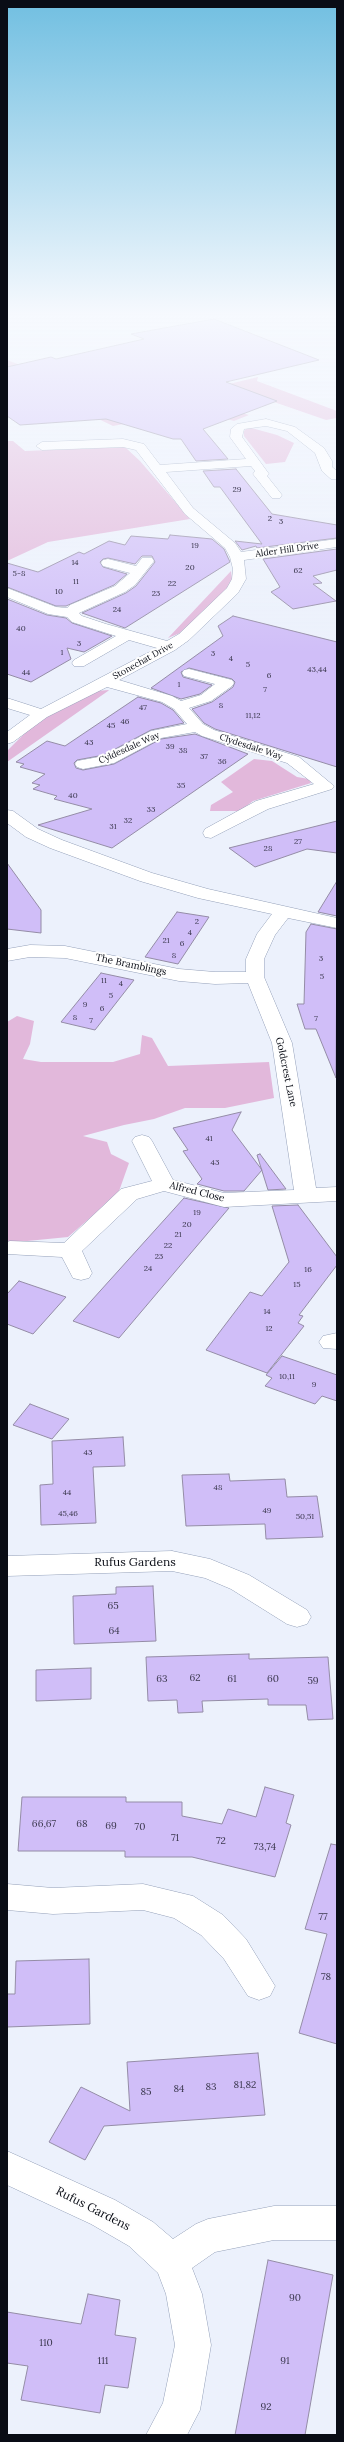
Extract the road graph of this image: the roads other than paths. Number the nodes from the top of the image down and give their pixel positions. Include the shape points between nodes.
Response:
1 (240, 427) edge
2 (286, 427) edge
3 (42, 446) dead end
4 (254, 462) junction
5 (332, 462) edge
6 (158, 469) junction
7 (336, 476) dead end
8 (276, 495) dead end
9 (337, 543) edge
10 (237, 557) junction
11 (147, 560) dead end
12 (108, 563) dead end
13 (137, 571) junction
14 (7, 592) edge
15 (71, 613) junction
16 (127, 635) junction
17 (170, 647) junction
18 (79, 663) dead end
19 (189, 673) dead end
20 (104, 681) junction
21 (7, 703) edge
22 (178, 706) junction
23 (42, 714) junction
24 (198, 727) junction
25 (7, 740) edge
26 (83, 764) dead end
27 (332, 790) edge
28 (7, 815) edge
29 (211, 833) dead end
30 (283, 912) junction
31 (337, 923) edge
32 (7, 955) edge
33 (255, 977) junction
34 (142, 1141) dead end
35 (164, 1184) junction
36 (337, 1194) edge
37 (306, 1195) junction
38 (10, 1248) dead end
39 (70, 1250) junction
40 (81, 1273) dead end
41 (7, 1566) edge
42 (297, 1617) dead end
43 (7, 1897) edge
44 (259, 1986) dead end
45 (7, 2168) edge
46 (337, 2223) edge
47 (171, 2261) junction
48 (165, 2435) edge

1 - 4 street via 235,433
2 - 5 street via 297,432
3 - 6 street via 133,444 144,450
4 - 6 street
4 - 8 street via 264,474 259,474
5 - 7 street via 328,470
6 - 10 street via 189,512 230,546
9 - 10 street, Alder Hill Drive
10 - 17 street, Stonechat Drive via 239,579 233,590 196,627
11 - 13 street
12 - 13 street
13 - 15 street via 130,582 120,589 75,608
14 - 15 street via 53,611
15 - 16 street via 77,619
16 - 17 street
16 - 18 street
17 - 20 street, Stonechat Drive
19 - 22 street via 227,683 206,698
20 - 22 street, Clydesdale Way via 167,699
20 - 23 street, Stonechat Drive
21 - 23 street
22 - 24 street, Clydesdale Way
23 - 25 street, Stonechat Drive
24 - 26 street, Cyldesdale Way via 156,734 108,760
24 - 27 street, Clydesdale Way via 208,733 293,760
27 - 29 street, Clydesdale Way via 262,805
28 - 30 street via 32,833 93,858 204,894
30 - 31 street
30 - 33 street, Goldcrest Lane via 266,934 255,959
32 - 33 street, The Bramblings via 30,951 65,952 180,975 215,978
33 - 37 street, Goldcrest Lane via 282,1043
34 - 35 street
35 - 37 street, Alfred Close via 224,1200
35 - 39 street, Alfred Close via 129,1194
36 - 37 street, Alfred Close
38 - 39 street
39 - 40 street
41 - 42 street, Rufus Gardens via 172,1561 210,1569 240,1582
43 - 44 street via 53,1901 143,1897 182,1906 212,1925 235,1949
45 - 47 street, Rufus Gardens via 103,2212 141,2234
46 - 47 street via 274,2223 208,2236
47 - 48 street, Rufus Gardens via 184,2294 193,2345 181,2410

